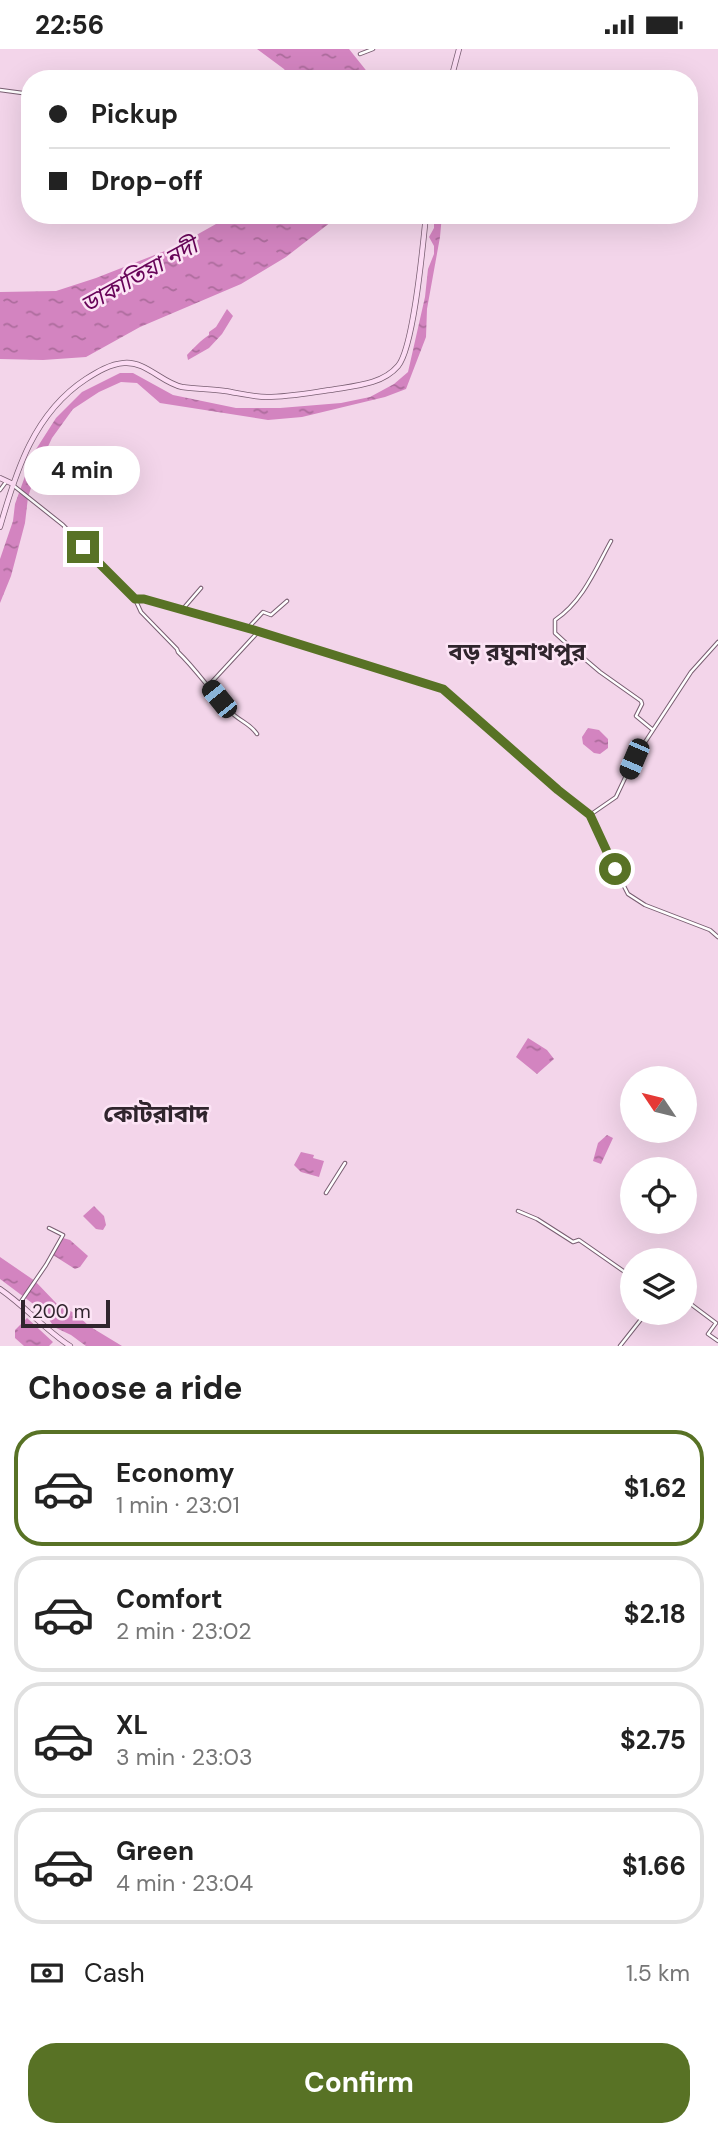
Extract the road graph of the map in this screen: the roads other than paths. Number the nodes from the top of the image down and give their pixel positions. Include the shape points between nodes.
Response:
1 (373, 49) edge
2 (459, 49) edge
3 (360, 54) dead end
4 (453, 70) edge
5 (0, 90) edge
6 (21, 94) edge
7 (425, 224) edge
8 (0, 478) edge
9 (6, 481) junction
10 (13, 484) junction
11 (0, 490) edge
12 (0, 527) edge
13 (611, 541) dead end
14 (201, 588) dead end
15 (135, 599) junction
16 (287, 601) dead end
17 (182, 610) junction
18 (248, 628) junction
19 (258, 632) junction
20 (718, 642) edge
21 (209, 685) junction
22 (653, 730) junction
23 (257, 734) dead end
24 (590, 815) junction
25 (718, 937) edge
26 (345, 1163) dead end
27 (326, 1193) dead end
28 (518, 1211) dead end
29 (49, 1228) dead end
30 (620, 1269) edge
31 (0, 1289) edge
32 (20, 1303) junction
33 (697, 1309) edge
34 (637, 1325) edge
35 (718, 1341) edge
36 (70, 1346) edge
37 (620, 1346) edge

1 - 3 street
2 - 4 main road
5 - 6 street
7 - 10 main road via 407,344 399,365 386,376 372,383 264,397 181,386 141,365 114,365 79,383 53,408 24,455
8 - 9 main road
9 - 10 main road
9 - 11 street
10 - 12 main road
10 - 15 street via 62,525
13 - 22 street via 585,591 555,619 555,633 638,698 642,704 636,716
14 - 17 street
15 - 17 street
15 - 21 street via 141,612
16 - 18 street via 271,615 263,612
17 - 18 street
18 - 19 street
19 - 21 street
19 - 24 street via 443,689
20 - 22 street via 691,672
21 - 23 street via 234,716
22 - 24 street via 616,797
24 - 25 street via 628,894
26 - 27 street
28 - 30 street via 573,1242 579,1240
29 - 32 street via 63,1235
31 - 32 main road
32 - 36 main road
33 - 35 street via 716,1323 708,1334
34 - 37 street

